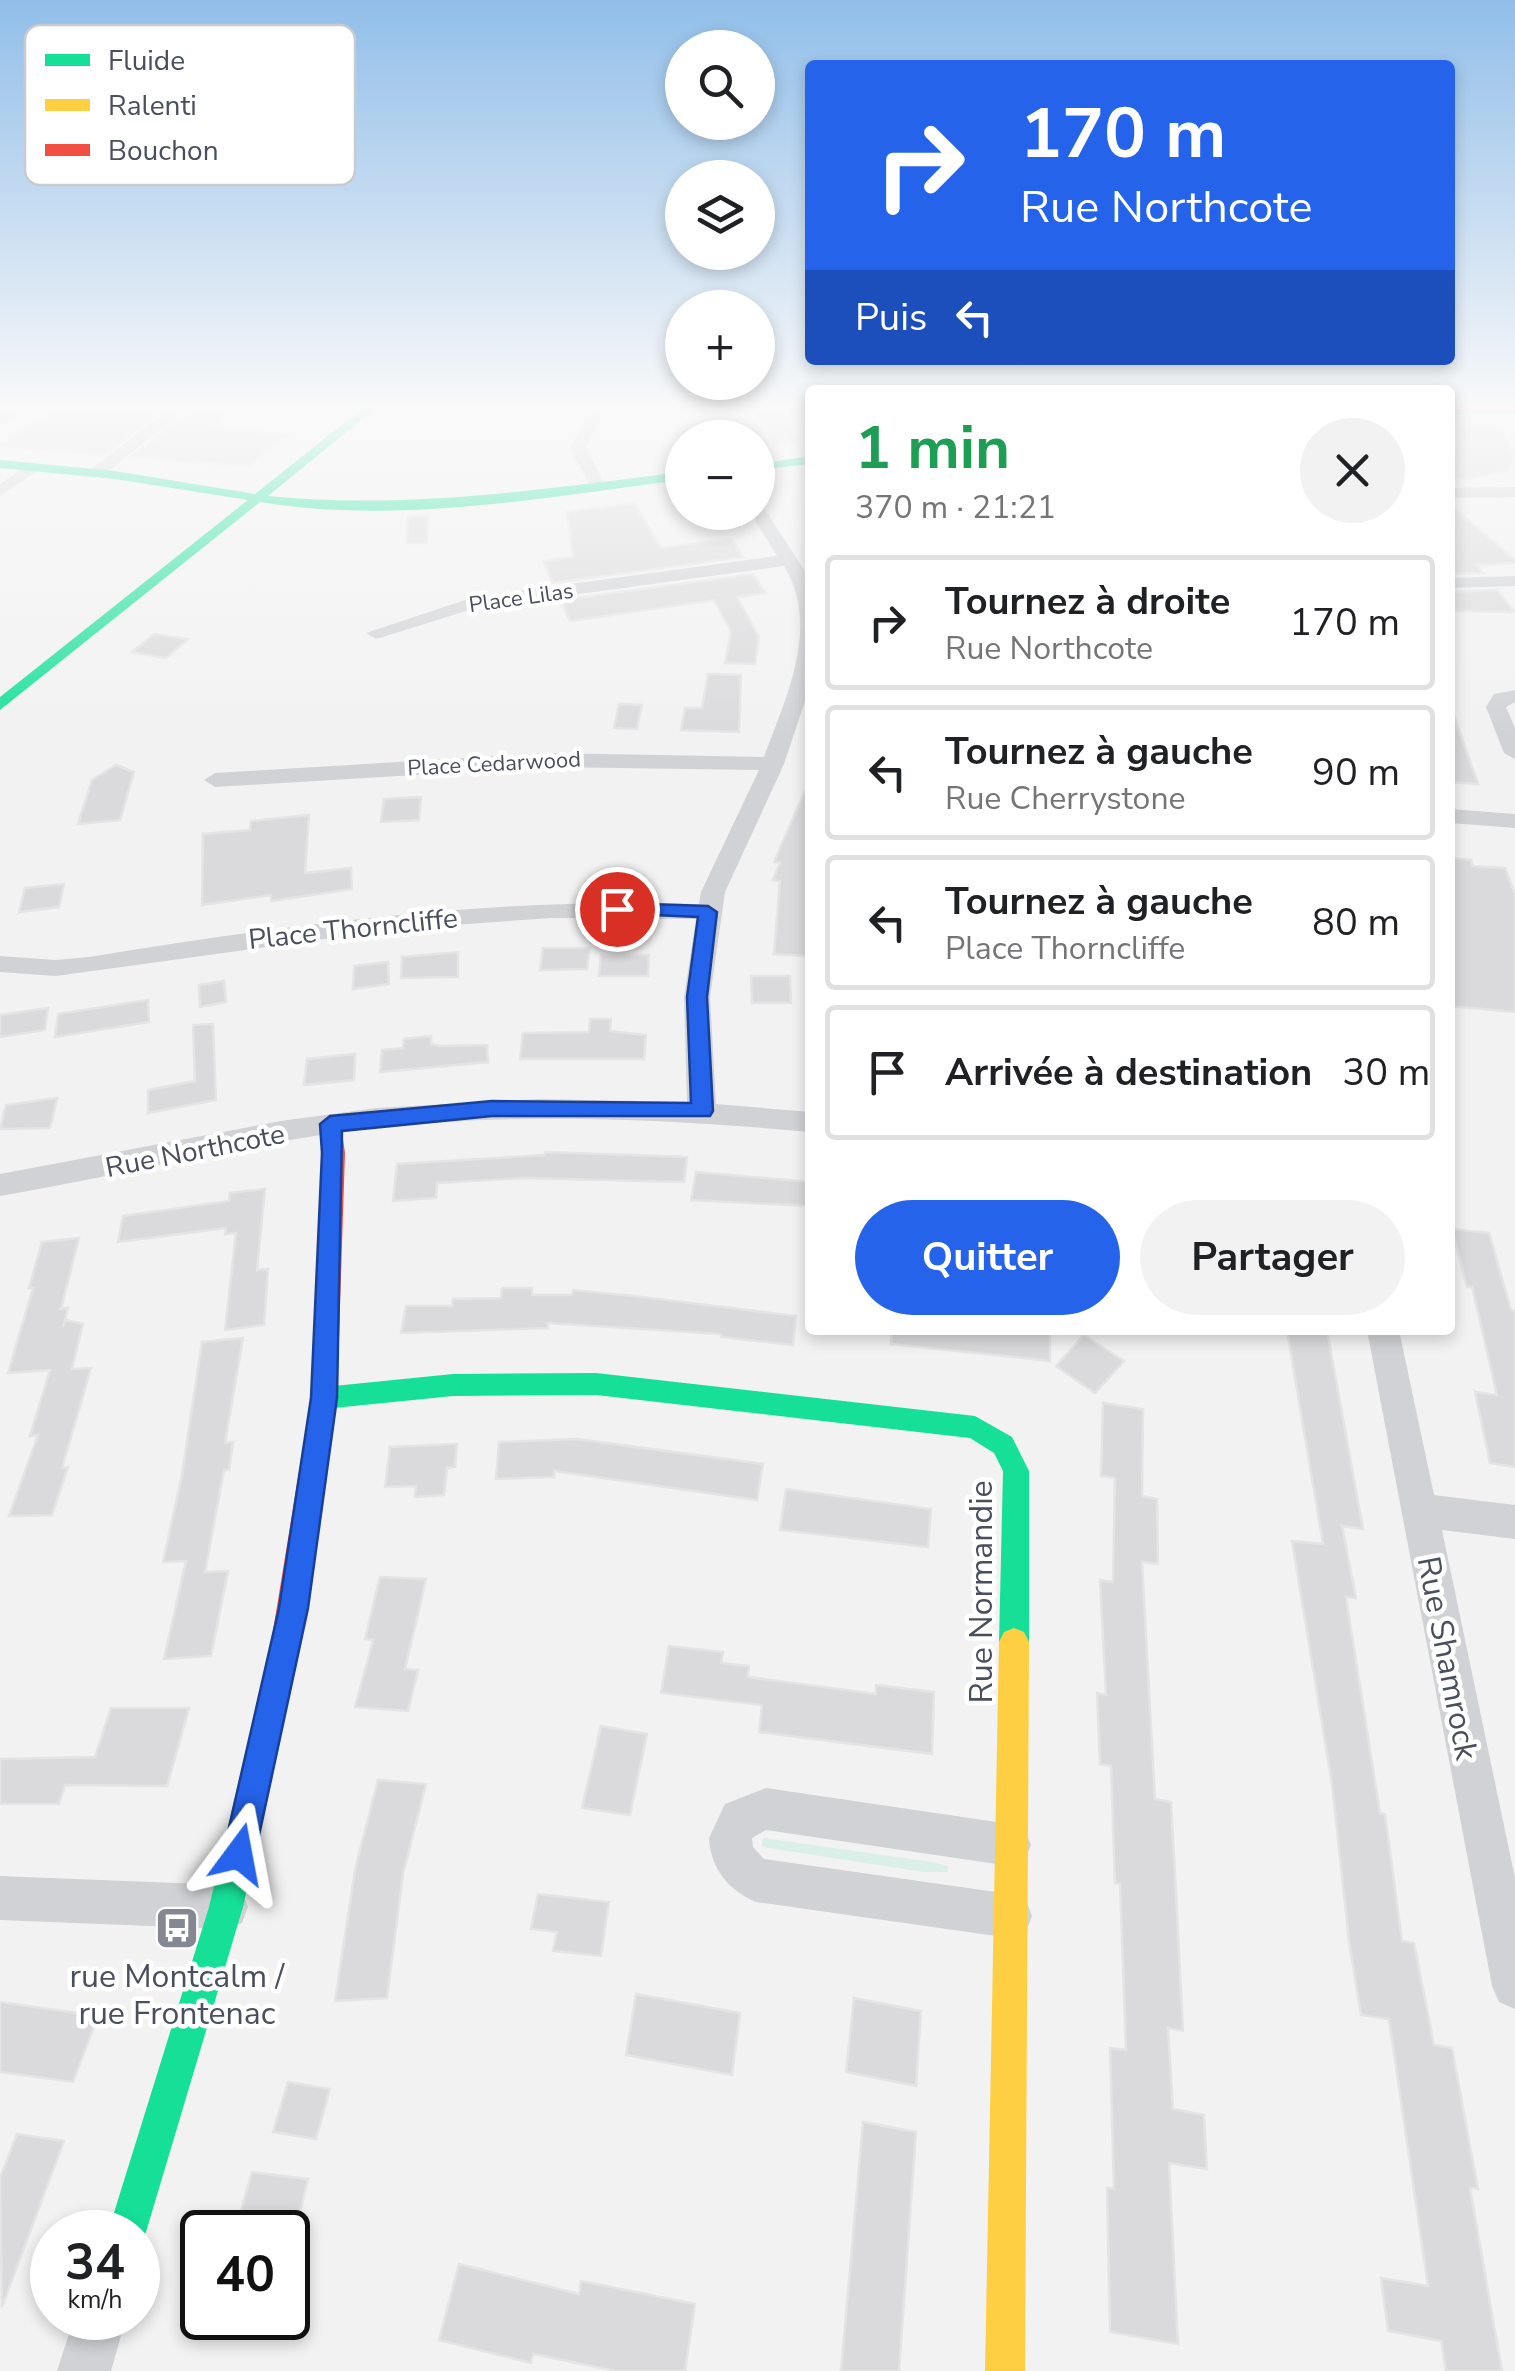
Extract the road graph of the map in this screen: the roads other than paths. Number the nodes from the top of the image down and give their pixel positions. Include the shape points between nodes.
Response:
1 (230, 519) edge
2 (770, 530) edge
3 (789, 560) junction
4 (1515, 581) edge
5 (1455, 583) edge
6 (805, 591) edge
7 (376, 632) dead end
8 (805, 674) edge
9 (1515, 696) edge
10 (0, 705) edge
11 (1515, 753) edge
12 (772, 764) junction
13 (216, 780) dead end
14 (1455, 816) edge
15 (1515, 821) edge
16 (708, 912) junction
17 (0, 964) edge
18 (702, 1111) junction
19 (805, 1121) edge
20 (330, 1124) junction
21 (0, 1185) edge
22 (1383, 1335) edge
23 (324, 1398) junction
24 (1418, 1510) junction
25 (1515, 1522) edge
26 (1010, 1845) junction
27 (0, 1898) edge
28 (226, 1908) junction
29 (1010, 1916) junction
30 (1509, 1932) edge
31 (1515, 1986) edge
32 (133, 2210) edge
33 (93, 2340) edge
34 (84, 2371) edge
35 (1005, 2371) edge

1 - 10 street
2 - 3 street
3 - 6 street
3 - 7 street, Place Lilas via 474,603
4 - 5 street
8 - 12 street
9 - 11 street via 1501,698 1496,707
12 - 13 street, Place Cedarwood via 548,760
12 - 16 street via 720,870
14 - 15 street
16 - 17 street, Place Thorncliffe via 409,917 89,965
16 - 18 street via 697,997
18 - 19 street, Rue Northcote
18 - 20 street, Rue Northcote via 492,1108
20 - 21 street, Rue Northcote
20 - 23 street
22 - 24 street, Rue Shamrock
23 - 26 street, Rue Normandie via 453,1385 596,1384 965,1424 998,1438 1016,1471
23 - 28 street via 288,1637
24 - 25 street
24 - 30 street, Rue Shamrock
26 - 29 street, Rue Normandie
26 - 29 street via 766,1809 737,1821 730,1838 732,1858 756,1880
27 - 28 street
28 - 32 street
29 - 35 street, Rue Normandie
30 - 31 street, Rue Shamrock
33 - 34 street

